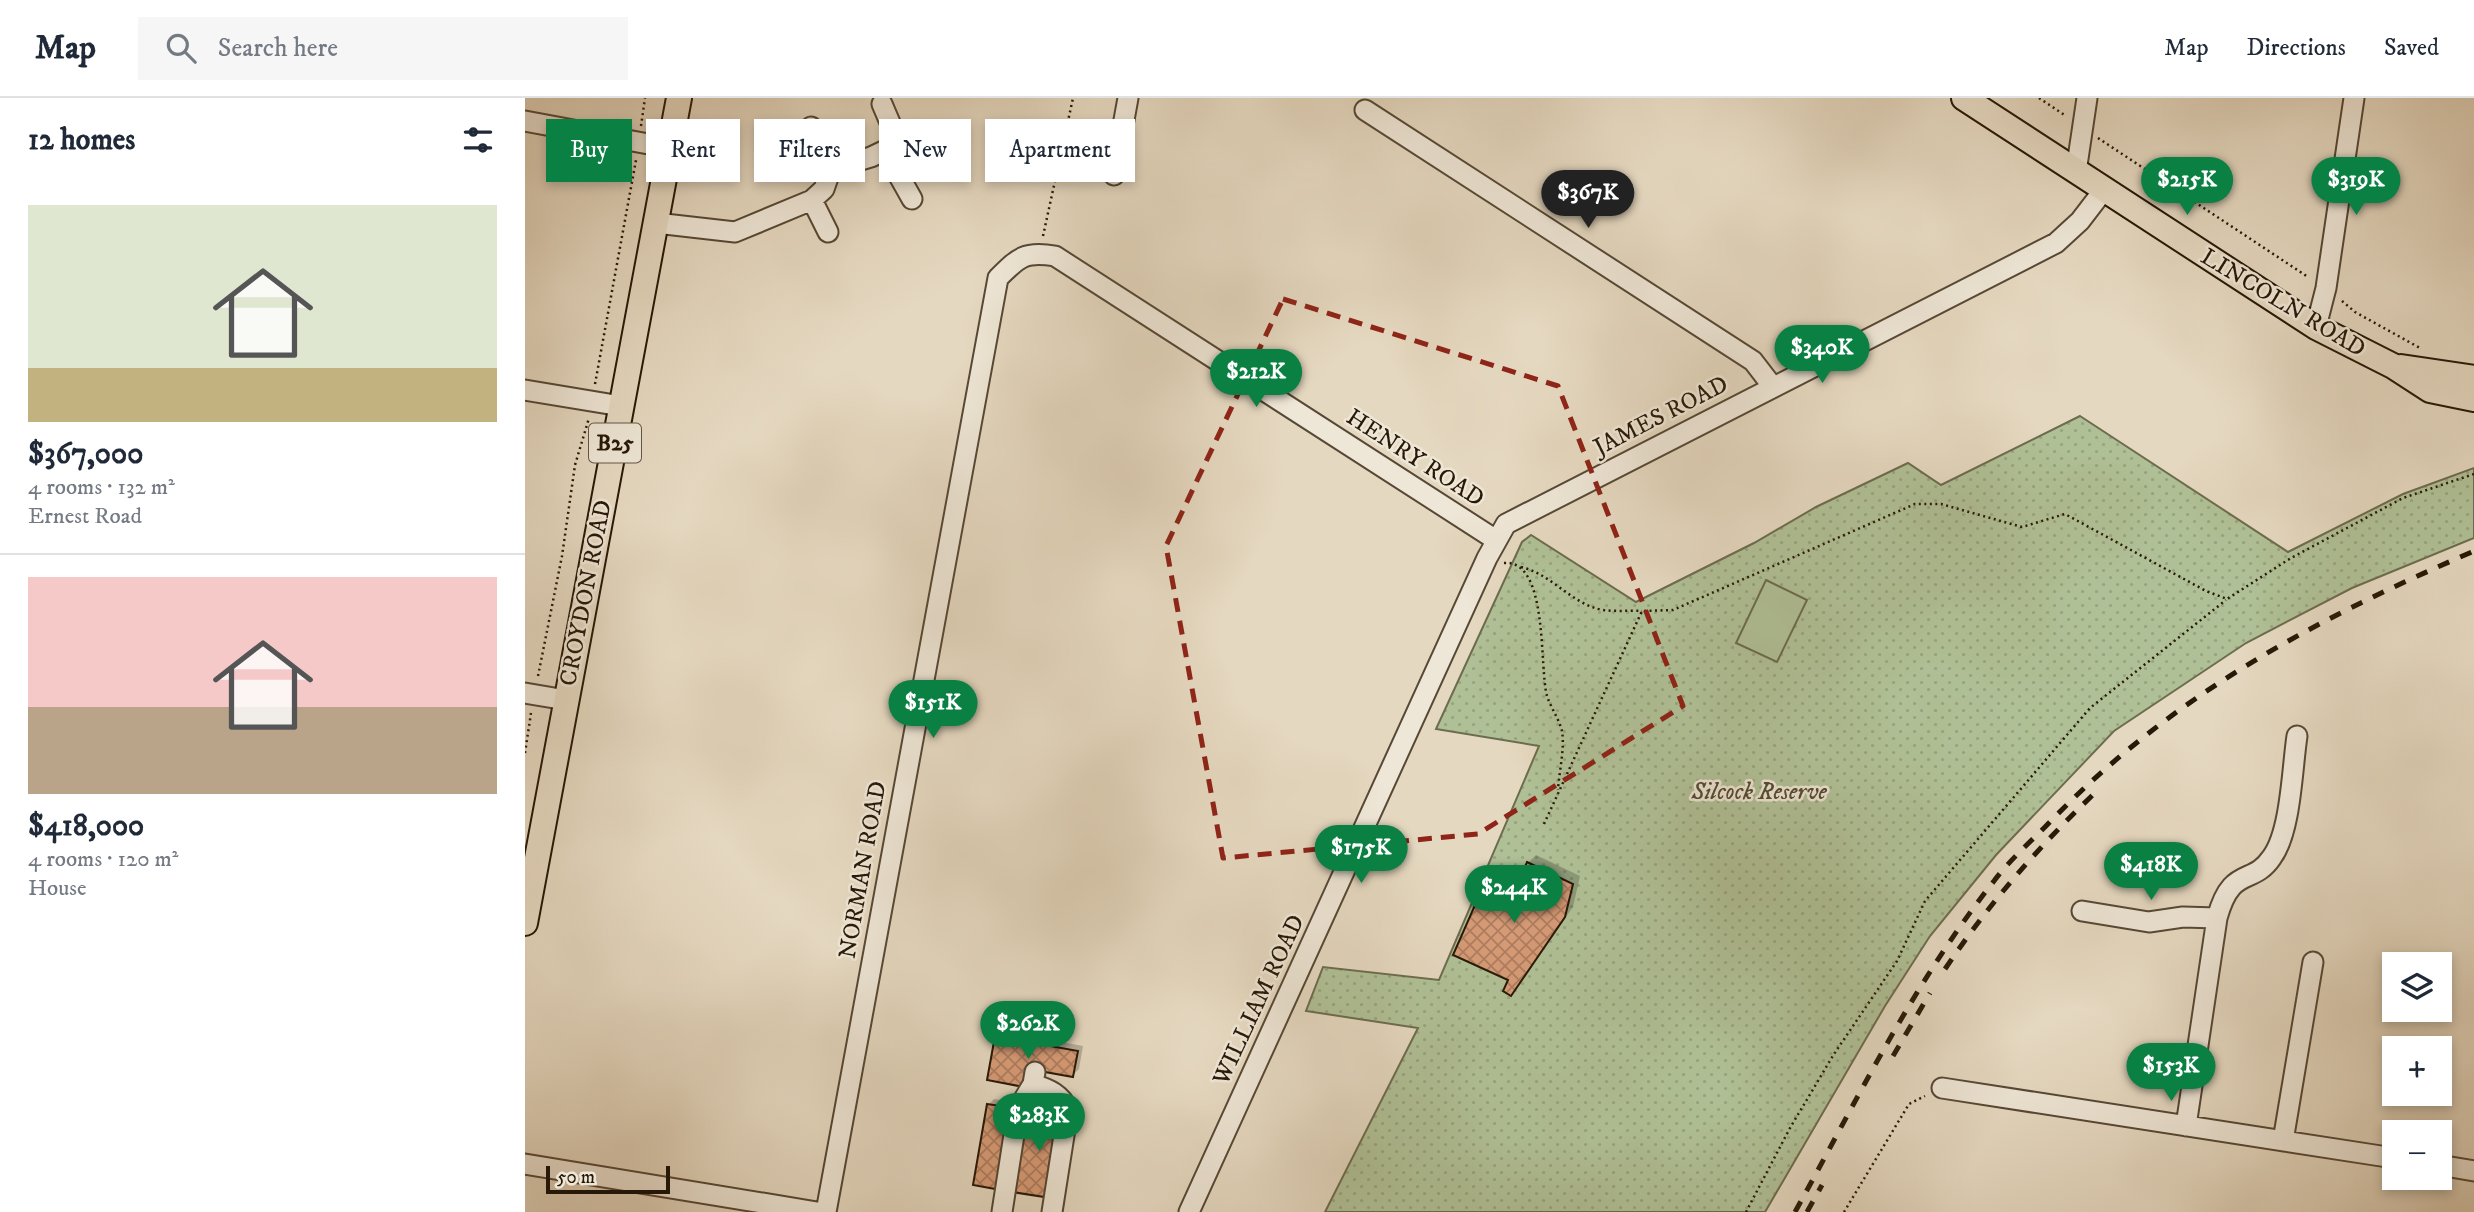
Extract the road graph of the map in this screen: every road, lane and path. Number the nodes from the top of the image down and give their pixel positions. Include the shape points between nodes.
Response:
1 (645, 98) edge
2 (679, 98) edge
3 (1073, 98) edge
4 (1128, 98) edge
5 (1964, 98) edge
6 (2039, 98) edge
7 (2087, 98) edge
8 (2354, 98) edge
9 (882, 104) dead end
10 (1366, 110) dead end
11 (675, 119) edge
12 (888, 119) edge
13 (1124, 119) edge
14 (525, 121) edge
15 (2083, 128) junction
16 (639, 141) junction
17 (646, 143) edge
18 (2076, 172) junction
19 (664, 182) edge
20 (826, 182) edge
21 (902, 182) edge
22 (2103, 191) junction
23 (912, 199) dead end
24 (812, 200) junction
25 (656, 223) junction
26 (828, 232) dead end
27 (1029, 255) junction
28 (2326, 288) junction
29 (2316, 327) junction
30 (2427, 352) dead end
31 (2393, 366) junction
32 (2474, 377) edge
33 (1773, 387) junction
34 (525, 390) edge
35 (2474, 399) edge
36 (593, 401) junction
37 (621, 406) junction
38 (2474, 474) edge
39 (1496, 540) junction
40 (1487, 558) junction
41 (1521, 567) junction
42 (2227, 599) junction
43 (1642, 611) junction
44 (529, 694) edge
45 (566, 700) junction
46 (2297, 736) dead end
47 (525, 753) edge
48 (1557, 793) junction
49 (1545, 824) dead end
50 (2082, 911) dead end
51 (2217, 918) junction
52 (525, 923) edge
53 (2313, 962) dead end
54 (1942, 1088) joint
55 (2186, 1126) junction
56 (2283, 1141) junction
57 (2382, 1156) edge
58 (525, 1164) edge
59 (2452, 1167) edge
60 (2474, 1171) edge
61 (817, 1212) edge
62 (826, 1212) edge
63 (1002, 1212) edge
64 (1052, 1212) edge
65 (1189, 1212) edge
66 (1746, 1212) edge
67 (1844, 1212) edge

1 - 16 path
2 - 11 main road, CROYDON ROAD / B25
3 - 27 path
4 - 13 street
5 - 18 main road, LINCOLN ROAD
6 - 15 path
7 - 15 street
8 - 28 street
9 - 12 street
10 - 33 street via 1753,361
14 - 16 street
15 - 18 street
15 - 28 path
16 - 17 street
16 - 36 path
18 - 22 main road, LINCOLN ROAD
19 - 25 main road, CROYDON ROAD / B25
20 - 24 street
21 - 23 street
22 - 29 main road, LINCOLN ROAD
22 - 33 street, JAMES ROAD via 2056,243
24 - 25 street via 724,234
24 - 26 street
25 - 37 main road, CROYDON ROAD / B25
27 - 39 street, HENRY ROAD via 1055,256
27 - 62 street, NORMAN ROAD via 998,278
28 - 29 street
28 - 30 path via 2355,312
29 - 31 main road, LINCOLN ROAD
31 - 32 main road, LINCOLN ROAD
31 - 35 main road, LINCOLN ROAD via 2430,390
33 - 39 street, JAMES ROAD via 1524,513 1506,524
34 - 36 street
36 - 37 street
36 - 44 path via 575,466 562,556
37 - 45 main road, CROYDON ROAD / B25
38 - 42 path via 2403,498 2291,558
39 - 40 street, WILLIAM ROAD
40 - 41 path
40 - 65 street, WILLIAM ROAD
41 - 43 path via 1538,570 1549,582 1594,608
41 - 48 path via 1534,592 1544,639 1547,695 1562,731
42 - 43 path via 2206,592 2065,514 2022,527 1924,502 1673,610
42 - 66 path via 2090,708 1925,901 1897,961 1834,1054
43 - 48 path
44 - 45 street
44 - 47 path
45 - 52 main road, CROYDON ROAD / B25
46 - 51 street via 2279,845 2264,866 2238,878 2227,890
48 - 49 path
50 - 51 street via 2149,922
51 - 55 street
53 - 56 street
54 - 55 street
54 - 67 path via 1909,1104
55 - 56 street
56 - 57 street
58 - 61 street
59 - 60 street
63 - 64 street via 1018,1109 1034,1078 1064,1101 1068,1110

